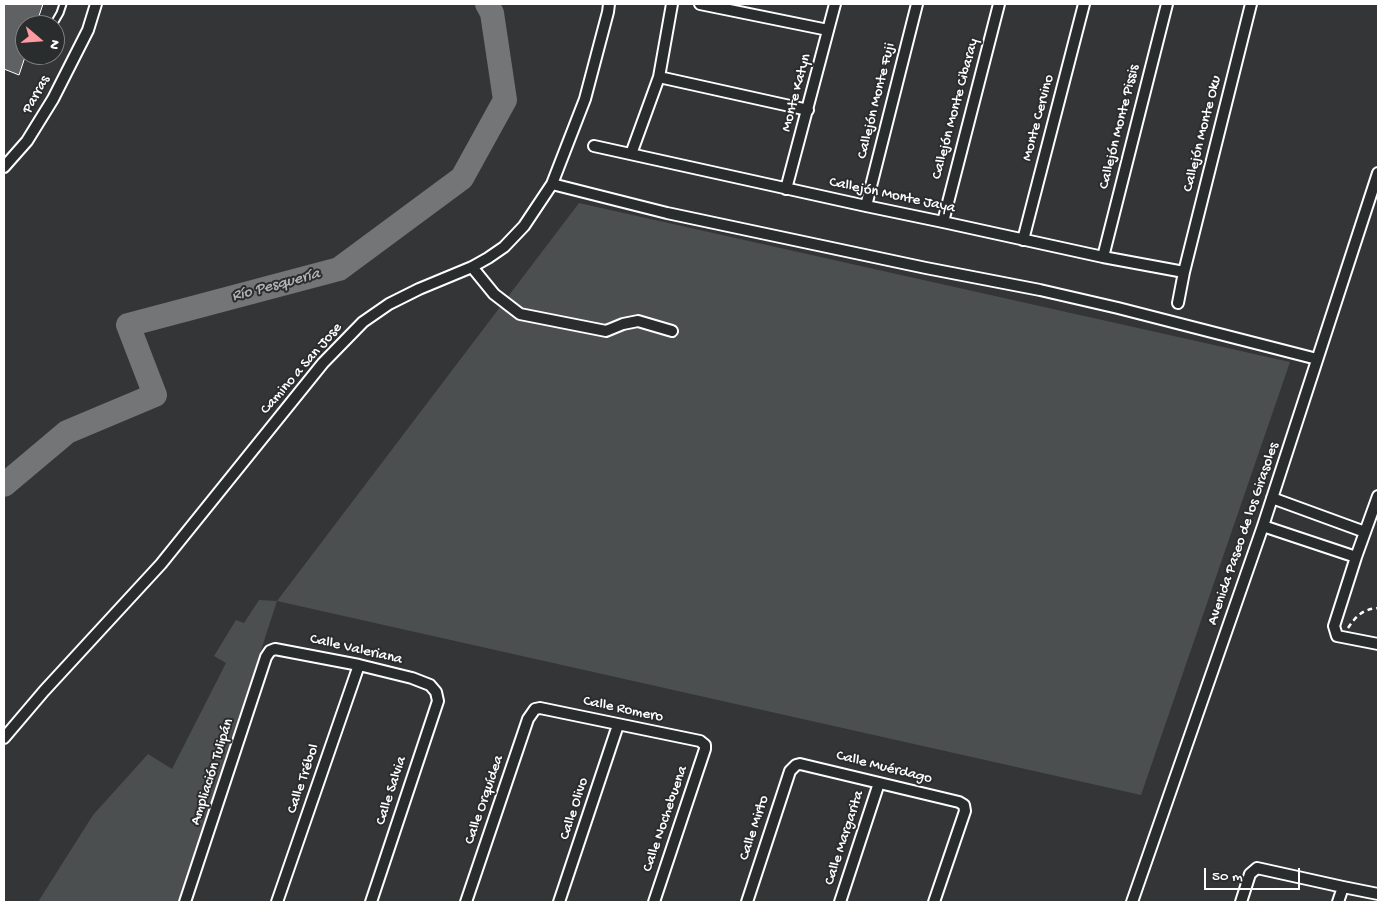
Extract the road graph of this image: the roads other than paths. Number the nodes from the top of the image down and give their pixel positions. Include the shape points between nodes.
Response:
1 (96, 4) edge
2 (608, 4) edge
3 (672, 4) edge
4 (700, 4) edge
5 (836, 4) edge
6 (917, 4) edge
7 (999, 4) edge
8 (1084, 4) edge
9 (1167, 4) edge
10 (1251, 4) edge
11 (828, 30) junction
12 (659, 78) junction
13 (808, 110) junction
14 (594, 146) dead end
15 (631, 154) junction
16 (4, 167) edge
17 (1378, 173) edge
18 (552, 184) junction
19 (786, 189) junction
20 (866, 206) junction
21 (942, 222) junction
22 (1023, 240) junction
23 (1103, 257) junction
24 (472, 266) junction
25 (1184, 272) junction
26 (1178, 303) dead end
27 (672, 331) dead end
28 (1317, 359) junction
29 (1378, 496) edge
30 (1272, 498) junction
31 (1263, 526) junction
32 (1365, 532) junction
33 (1356, 557) junction
34 (1378, 644) edge
35 (270, 651) joint
36 (359, 666) junction
37 (434, 689) joint
38 (535, 709) joint
39 (618, 725) junction
40 (4, 738) edge
41 (705, 745) joint
42 (796, 765) joint
43 (879, 783) junction
44 (1343, 888) junction
45 (1378, 894) edge
46 (185, 902) edge
47 (277, 902) edge
48 (371, 902) edge
49 (466, 902) edge
50 (559, 902) edge
51 (654, 902) edge
52 (747, 902) edge
53 (840, 902) edge
54 (934, 902) edge
55 (1132, 902) edge
56 (1241, 902) edge
57 (1338, 902) edge

1 - 16 street, Parras via 88,30 48,106 27,141
2 - 18 street, Camino a San Jose via 585,98
3 - 12 street
4 - 11 street
5 - 11 street, Monte Katyn
6 - 20 street, Callejón Monte Fuji
7 - 21 street, Callejón Monte Cibaray
8 - 22 street, Monte Cervino
9 - 23 street, Callejón Monte Pissis
10 - 25 street, Callejón Monte Oku
11 - 13 street, Monte Katyn
12 - 13 street
12 - 15 street
13 - 19 street, Monte Katyn
14 - 15 street, Callejón Monte Jaya
15 - 19 street, Callejón Monte Jaya
17 - 28 street, Avenida Paseo de los Girasoles
18 - 24 street, Camino a San Jose via 524,226 504,247
18 - 28 street via 686,217 1040,290
19 - 20 street, Callejón Monte Jaya
20 - 21 street, Callejón Monte Jaya
21 - 22 street, Callejón Monte Jaya
22 - 23 street, Callejón Monte Jaya
23 - 25 street, Callejón Monte Jaya
24 - 27 street via 494,294 520,314 606,331 638,321
24 - 40 street, Camino a San Jose via 390,304 363,322 323,363 161,564
25 - 26 street, Callejón Monte Oku
28 - 30 street, Avenida Paseo de los Girasoles
29 - 32 street
30 - 31 street, Avenida Paseo de los Girasoles
30 - 32 street
31 - 33 street
31 - 55 street, Avenida Paseo de los Girasoles
32 - 33 street
33 - 34 street via 1335,631 1337,636
35 - 36 street, Calle Valeriana via 281,649
35 - 46 street, Ampliación Tulipán
36 - 37 street, Calle Valeriana via 412,678
36 - 47 street, Calle Trébol
37 - 48 street, Calle Salvia via 438,701
38 - 39 street, Calle Romero via 544,708
38 - 49 street, Calle Orquídea via 528,719
39 - 41 street, Calle Romero via 700,741
39 - 50 street, Calle Olivo
41 - 51 street, Calle Nochebuena
42 - 43 street, Calle Muérdago via 804,764
42 - 52 street, Calle Mirto via 790,771
43 - 53 street, Calle Margarita
43 - 54 street, Calle Muérdago via 964,805 965,811
44 - 45 street
44 - 56 street via 1261,868 1250,874
44 - 57 street

